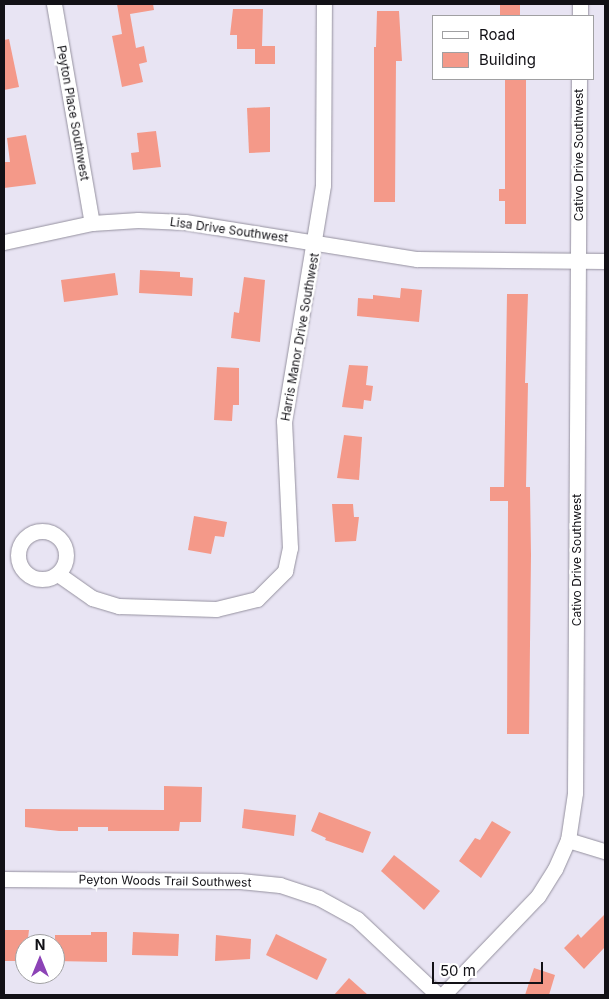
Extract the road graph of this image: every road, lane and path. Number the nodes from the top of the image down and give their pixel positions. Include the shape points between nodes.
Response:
1 (54, 4) edge
2 (324, 4) edge
3 (580, 80) edge
4 (92, 223) junction
5 (4, 242) edge
6 (316, 243) junction
7 (578, 261) junction
8 (605, 261) edge
9 (58, 574) dead end
10 (568, 840) junction
11 (605, 851) edge
12 (4, 879) edge
13 (438, 995) edge
14 (443, 995) edge

1 - 4 street, Peyton Place Southwest
2 - 6 street, Harris Manor Drive Southwest via 323,185
3 - 7 street, Cativo Drive Southwest
4 - 5 street, Lisa Drive Southwest
4 - 6 street, Lisa Drive Southwest via 184,222
6 - 7 street, Lisa Drive Southwest via 417,259
6 - 9 street, Harris Manor Drive Southwest via 284,421 290,548 285,571 257,600 216,609 119,606 92,598
7 - 8 street, Lisa Drive Southwest
7 - 10 street, Cativo Drive Southwest via 575,793
10 - 11 street
10 - 14 street, Cativo Drive Southwest via 556,869 538,896
12 - 13 street, Peyton Woods Trail Southwest via 240,881 280,885 319,898 357,919

